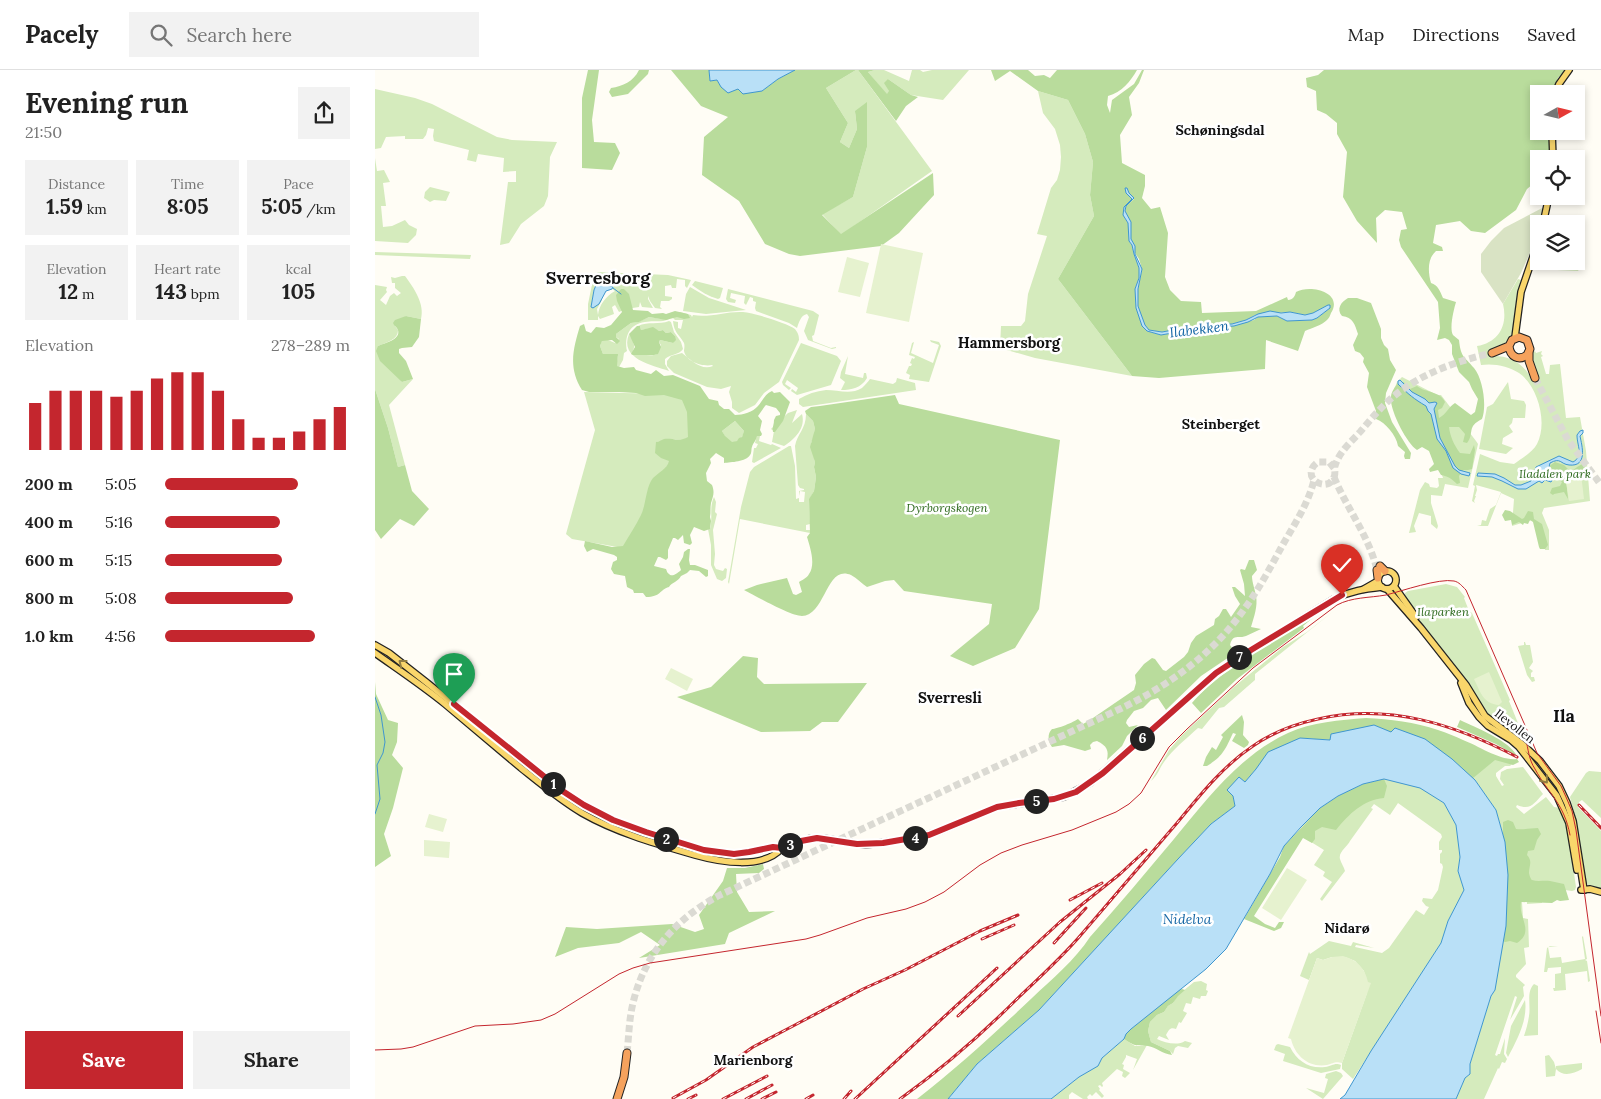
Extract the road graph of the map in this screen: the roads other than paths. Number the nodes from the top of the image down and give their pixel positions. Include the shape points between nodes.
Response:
1 (1569, 70) edge
2 (1559, 85) edge
3 (1530, 266) edge
4 (1518, 322) junction
5 (1515, 338) junction
6 (1524, 338) junction
7 (1509, 349) junction
8 (1529, 352) junction
9 (1493, 353) tunnel mouth
10 (1519, 358) junction
11 (1380, 573) junction
12 (1394, 586) junction
13 (1385, 588) junction
14 (1364, 589) junction
15 (1421, 628) junction
16 (375, 645) edge
17 (375, 653) edge
18 (1458, 675) junction
19 (782, 848) junction
20 (1582, 890) junction
21 (1601, 892) edge
22 (627, 1053) tunnel mouth
23 (617, 1099) edge

1 - 2 main road
3 - 4 main road via 1521,292
4 - 5 main road
4 - 6 main road
5 - 6 highway
5 - 7 highway via 1511,340
6 - 8 highway via 1530,345
7 - 9 highway
7 - 10 highway via 1513,356
8 - 10 highway
8 - 10 highway via 1535,378
11 - 12 main road, Ilevollen via 1391,571 1396,580
11 - 13 main road, Ilevollen
11 - 14 main road
12 - 13 main road
12 - 15 main road, Ilevollen
13 - 14 main road
13 - 15 main road, Ilevollen
14 - 19 main road via 1334,599 1216,673 1103,773 1070,795 997,807 937,832 907,840 865,845 817,838
15 - 18 main road, Ilevollen
19 -> 16 main road via 734,854 704,850 598,813 561,790
17 - 19 main road via 443,702 551,792 619,831 725,862 761,859
18 -> 20 main road, Ilevollen via 1469,703 1479,717 1517,746 1557,796 1567,817
18 - 20 main road, Ilevollen via 1485,716 1522,744 1545,767 1564,796 1571,812
20 - 21 main road
22 - 23 highway

